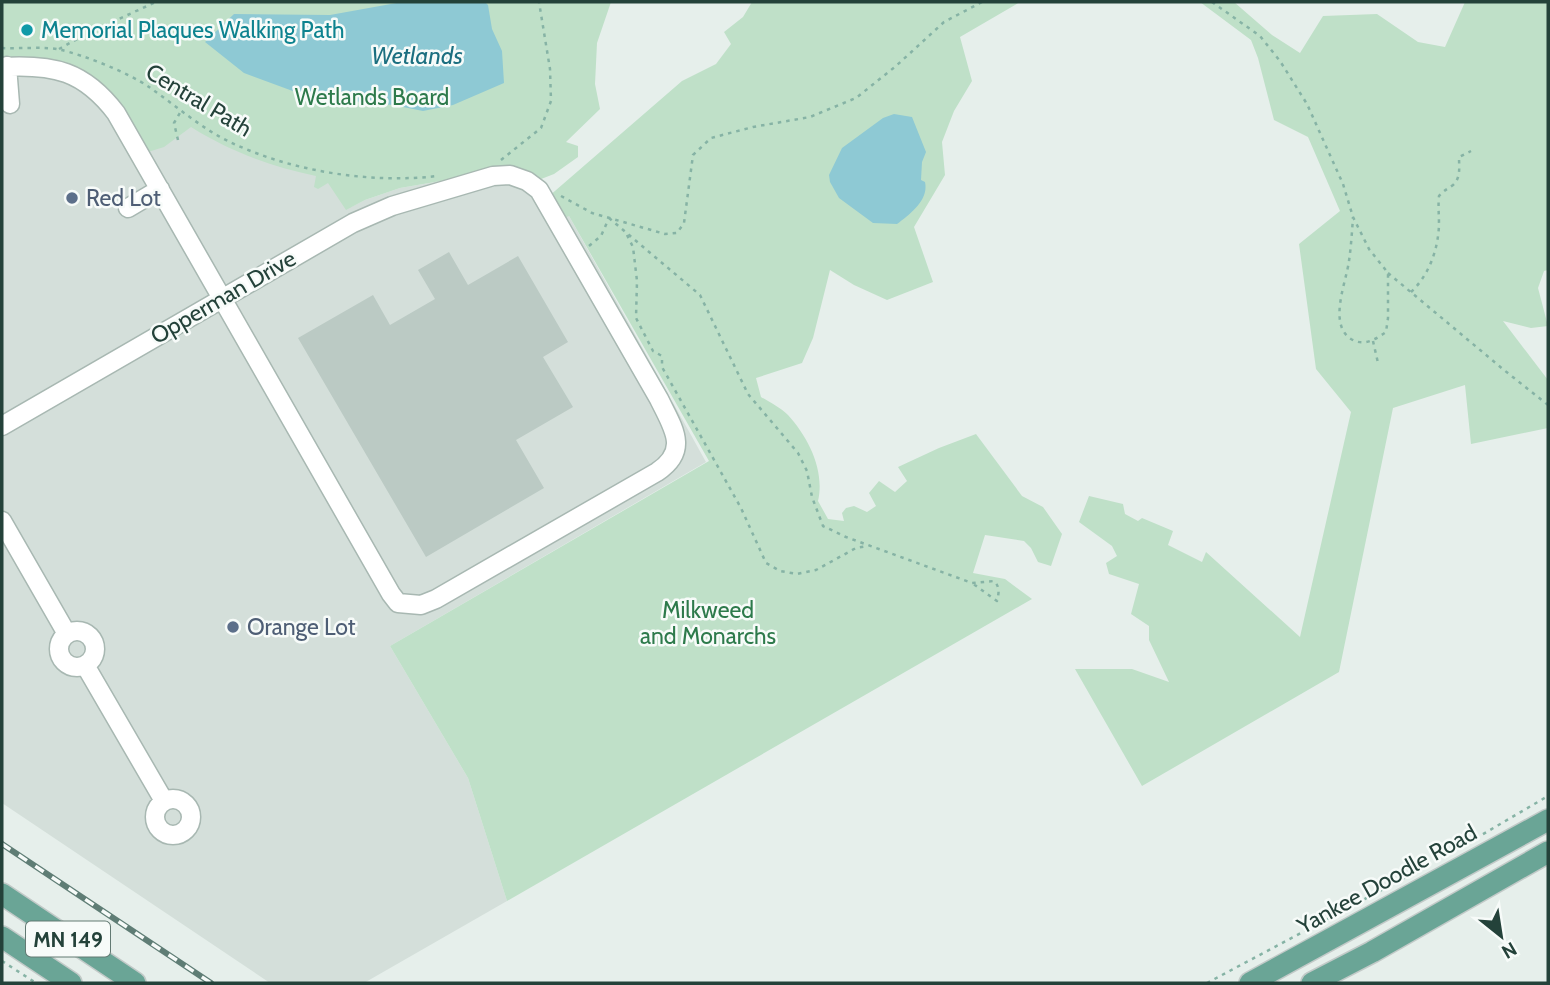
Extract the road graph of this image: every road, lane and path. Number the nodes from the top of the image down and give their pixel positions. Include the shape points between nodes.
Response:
1 (156, 2) edge
2 (538, 2) edge
3 (982, 2) edge
4 (1212, 2) edge
5 (2, 48) edge
6 (59, 49) junction
7 (4, 66) edge
8 (10, 104) dead end
9 (181, 111) junction
10 (178, 140) dead end
11 (1471, 151) dead end
12 (495, 164) dead end
13 (449, 181) junction
14 (160, 189) junction
15 (554, 192) dead end
16 (128, 208) dead end
17 (1353, 217) junction
18 (610, 218) junction
19 (625, 231) junction
20 (583, 251) dead end
21 (1388, 273) junction
22 (1411, 292) junction
23 (222, 297) junction
24 (1373, 341) junction
25 (1378, 363) dead end
26 (1548, 405) edge
27 (2, 426) edge
28 (2, 521) edge
29 (871, 546) junction
30 (972, 583) junction
31 (67, 634) junction
32 (85, 665) junction
33 (1548, 796) edge
34 (164, 801) dead end
35 (1548, 820) edge
36 (1461, 847) dead end
37 (1548, 852) edge
38 (1426, 866) dead end
39 (1423, 890) junction
40 (2, 894) edge
41 (2, 937) edge
42 (2, 961) edge
43 (36, 983) edge
44 (71, 983) edge
45 (135, 983) edge
46 (1207, 983) edge
47 (1250, 983) edge
48 (1273, 983) edge
49 (1312, 983) edge

1 - 6 path
2 - 12 path via 551,101 541,128
3 - 18 path via 944,22 856,98 810,117 711,138 693,155 684,223 677,233
4 - 17 path via 1260,36 1280,61 1307,104
5 - 6 path
6 - 9 path, Central Path via 146,85
7 - 8 street
7 - 14 street via 50,68 86,82 116,113
9 - 10 path via 174,123
9 - 13 path, Central Path via 228,141 276,160 379,178
11 - 22 path via 1459,157 1455,184 1439,196 1439,227 1430,265
13 - 23 street, Opperman Drive via 353,223
13 - 23 street, Opperman Drive via 510,174 539,190 659,399 676,445 674,456 657,472 436,598 407,605 391,594
14 - 16 street
14 - 23 street
15 - 18 path
17 - 21 path
17 - 24 path via 1340,322 1345,334 1355,341
18 - 19 path
18 - 20 path via 601,236
19 - 29 path via 700,295 748,394 798,453 823,526
19 - 29 path via 633,247 636,318 653,351 662,356 662,367 741,508 766,563 797,574
21 - 22 path
21 - 24 path via 1386,331
22 - 26 path
23 - 27 street, Opperman Drive
24 - 25 path
28 - 31 street
29 - 30 path
30 - 30 path via 994,581 997,601
31 - 32 street via 59,646 62,659 74,667
31 - 32 street via 82,632 93,641 94,655
32 - 34 street
33 - 36 path
35 - 39 main road, Yankee Doodle Road
37 - 49 main road
38 - 46 path
39 - 47 main road, Yankee Doodle Road
39 - 48 main road via 1422,900
40 - 45 main road, MN 149
41 - 44 main road, MN 149
42 - 43 path

